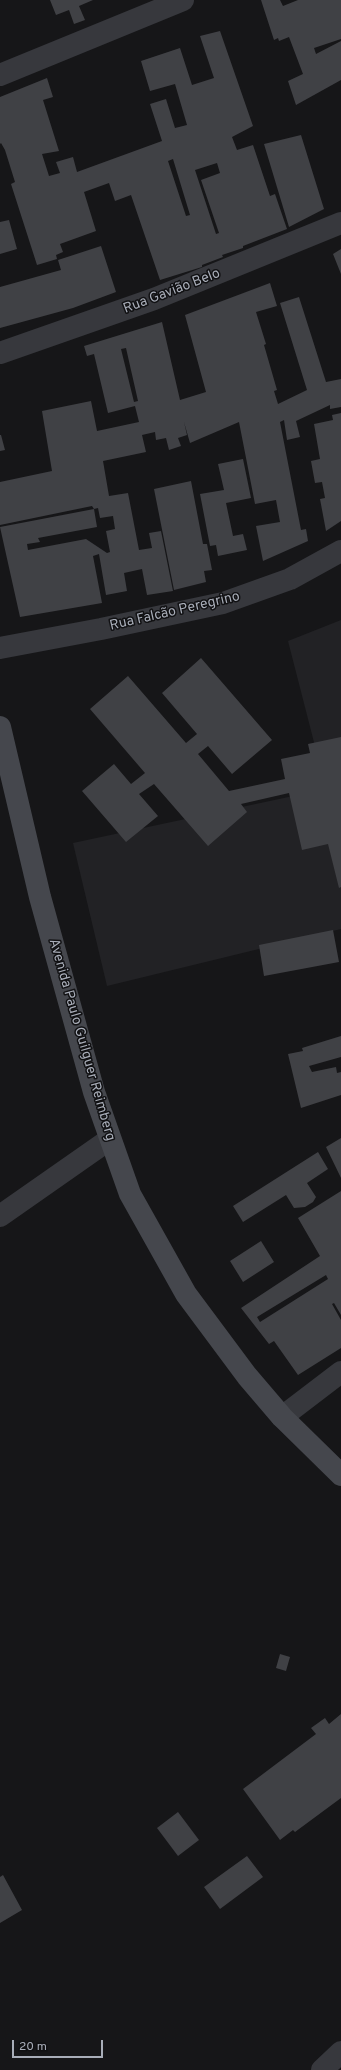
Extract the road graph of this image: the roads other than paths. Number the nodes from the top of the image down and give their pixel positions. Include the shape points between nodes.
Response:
1 (183, 0) edge
2 (0, 74) edge
3 (341, 223) edge
4 (0, 354) edge
5 (341, 551) edge
6 (0, 648) edge
7 (0, 727) edge
8 (110, 1139) junction
9 (0, 1216) edge
10 (341, 1372) edge
11 (282, 1417) junction
12 (341, 1475) edge
13 (341, 2052) edge
14 (322, 2070) edge

1 - 2 street
3 - 4 street, Rua Gavião Belo via 154,299
5 - 6 street, Rua Falcão Peregrino via 290,579 223,603
7 - 8 main road, Avenida Paulo Guilguer Reimberg via 40,897 94,1092
8 - 9 street
8 - 11 main road, Avenida Paulo Guilguer Reimberg via 130,1194 186,1294 247,1376
10 - 11 street
11 - 12 main road, Avenida Paulo Guilguer Reimberg
13 - 14 street

